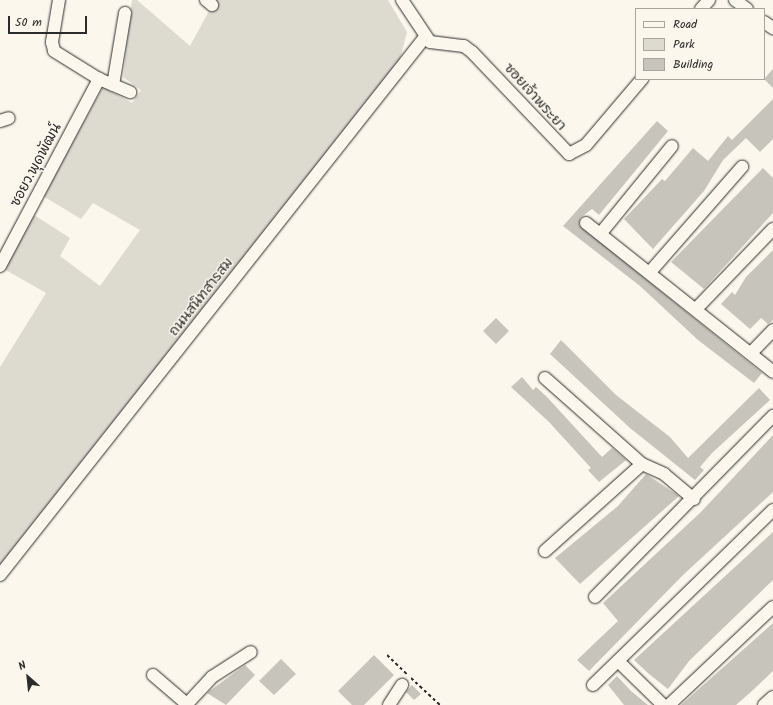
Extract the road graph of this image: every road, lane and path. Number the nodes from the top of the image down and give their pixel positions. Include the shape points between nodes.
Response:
1 (59, 0) edge
2 (402, 0) edge
3 (709, 0) edge
4 (735, 0) edge
5 (702, 8) edge
6 (746, 8) edge
7 (125, 13) dead end
8 (425, 38) junction
9 (99, 79) junction
10 (641, 80) edge
11 (113, 85) junction
12 (130, 92) dead end
13 (672, 146) dead end
14 (742, 167) dead end
15 (586, 223) dead end
16 (773, 229) edge
17 (601, 232) junction
18 (0, 266) edge
19 (650, 272) junction
20 (696, 309) junction
21 (773, 330) edge
22 (751, 353) junction
23 (773, 372) edge
24 (545, 378) dead end
25 (773, 416) edge
26 (642, 464) junction
27 (694, 499) junction
28 (773, 510) edge
29 (545, 551) dead end
30 (0, 575) edge
31 (594, 597) dead end
32 (773, 607) edge
33 (251, 652) dead end
34 (387, 655) dead end
35 (618, 660) junction
36 (153, 675) dead end
37 (402, 685) dead end
38 (593, 685) dead end
39 (773, 697) edge
40 (187, 705) edge
41 (389, 705) edge
42 (440, 705) edge
43 (663, 705) edge
44 (669, 705) edge
45 (764, 705) edge

1 - 9 street via 52,42 54,51
2 - 8 street
3 - 5 street
4 - 6 street
7 - 11 street
8 - 10 street, ซอยเจ้าพระยา via 438,45 464,46 472,52 569,154 586,145
8 - 30 street, ถนนสนิทสารสม
9 - 11 street
9 - 18 street, ซอยว.พุดพัฒน์
11 - 12 street
13 - 17 street
14 - 19 street
15 - 17 street
16 - 20 street
17 - 19 street
19 - 20 street
20 - 22 street
21 - 22 street
22 - 23 street
24 - 26 street
25 - 27 street
26 - 27 street via 664,474
26 - 29 street
27 - 31 street
28 - 35 street
32 - 44 street
33 - 40 street via 212,677
34 - 42 path
35 - 38 street
35 - 43 street
36 - 40 street
37 - 41 street
39 - 45 street

